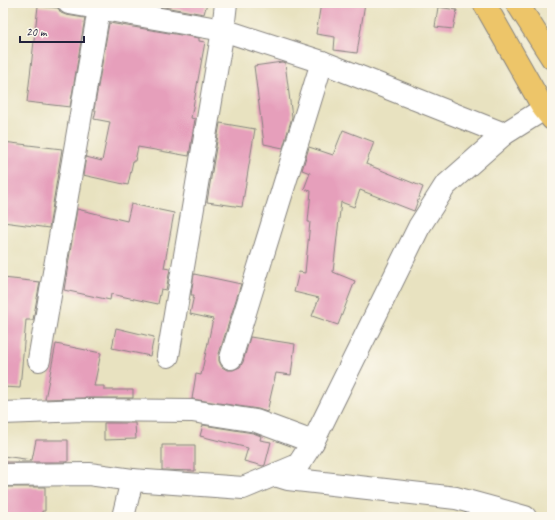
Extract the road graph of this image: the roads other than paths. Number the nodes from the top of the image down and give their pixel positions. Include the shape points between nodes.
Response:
1 (69, 3) edge
2 (226, 3) edge
3 (484, 3) edge
4 (517, 3) edge
5 (100, 6) edge
6 (223, 30) junction
7 (552, 58) edge
8 (322, 62) junction
9 (548, 114) edge
10 (504, 134) junction
11 (168, 356) dead end
12 (232, 358) dead end
13 (39, 360) dead end
14 (3, 413) edge
15 (313, 442) junction
16 (3, 475) edge
17 (275, 475) junction
18 (132, 480) junction
19 (123, 517) edge
20 (524, 517) edge

1 - 5 street
2 - 6 street
3 - 9 main road
4 - 7 main road
5 - 6 street
5 - 13 street
6 - 8 street
6 - 11 street
8 - 10 street
8 - 12 street
9 - 10 street
10 - 15 street via 445,186 419,227
14 - 15 street via 83,410 192,411 256,421
15 - 17 street via 298,465
16 - 18 street via 89,474
17 - 18 street via 243,488
17 - 20 street via 288,479 456,498
18 - 19 street

